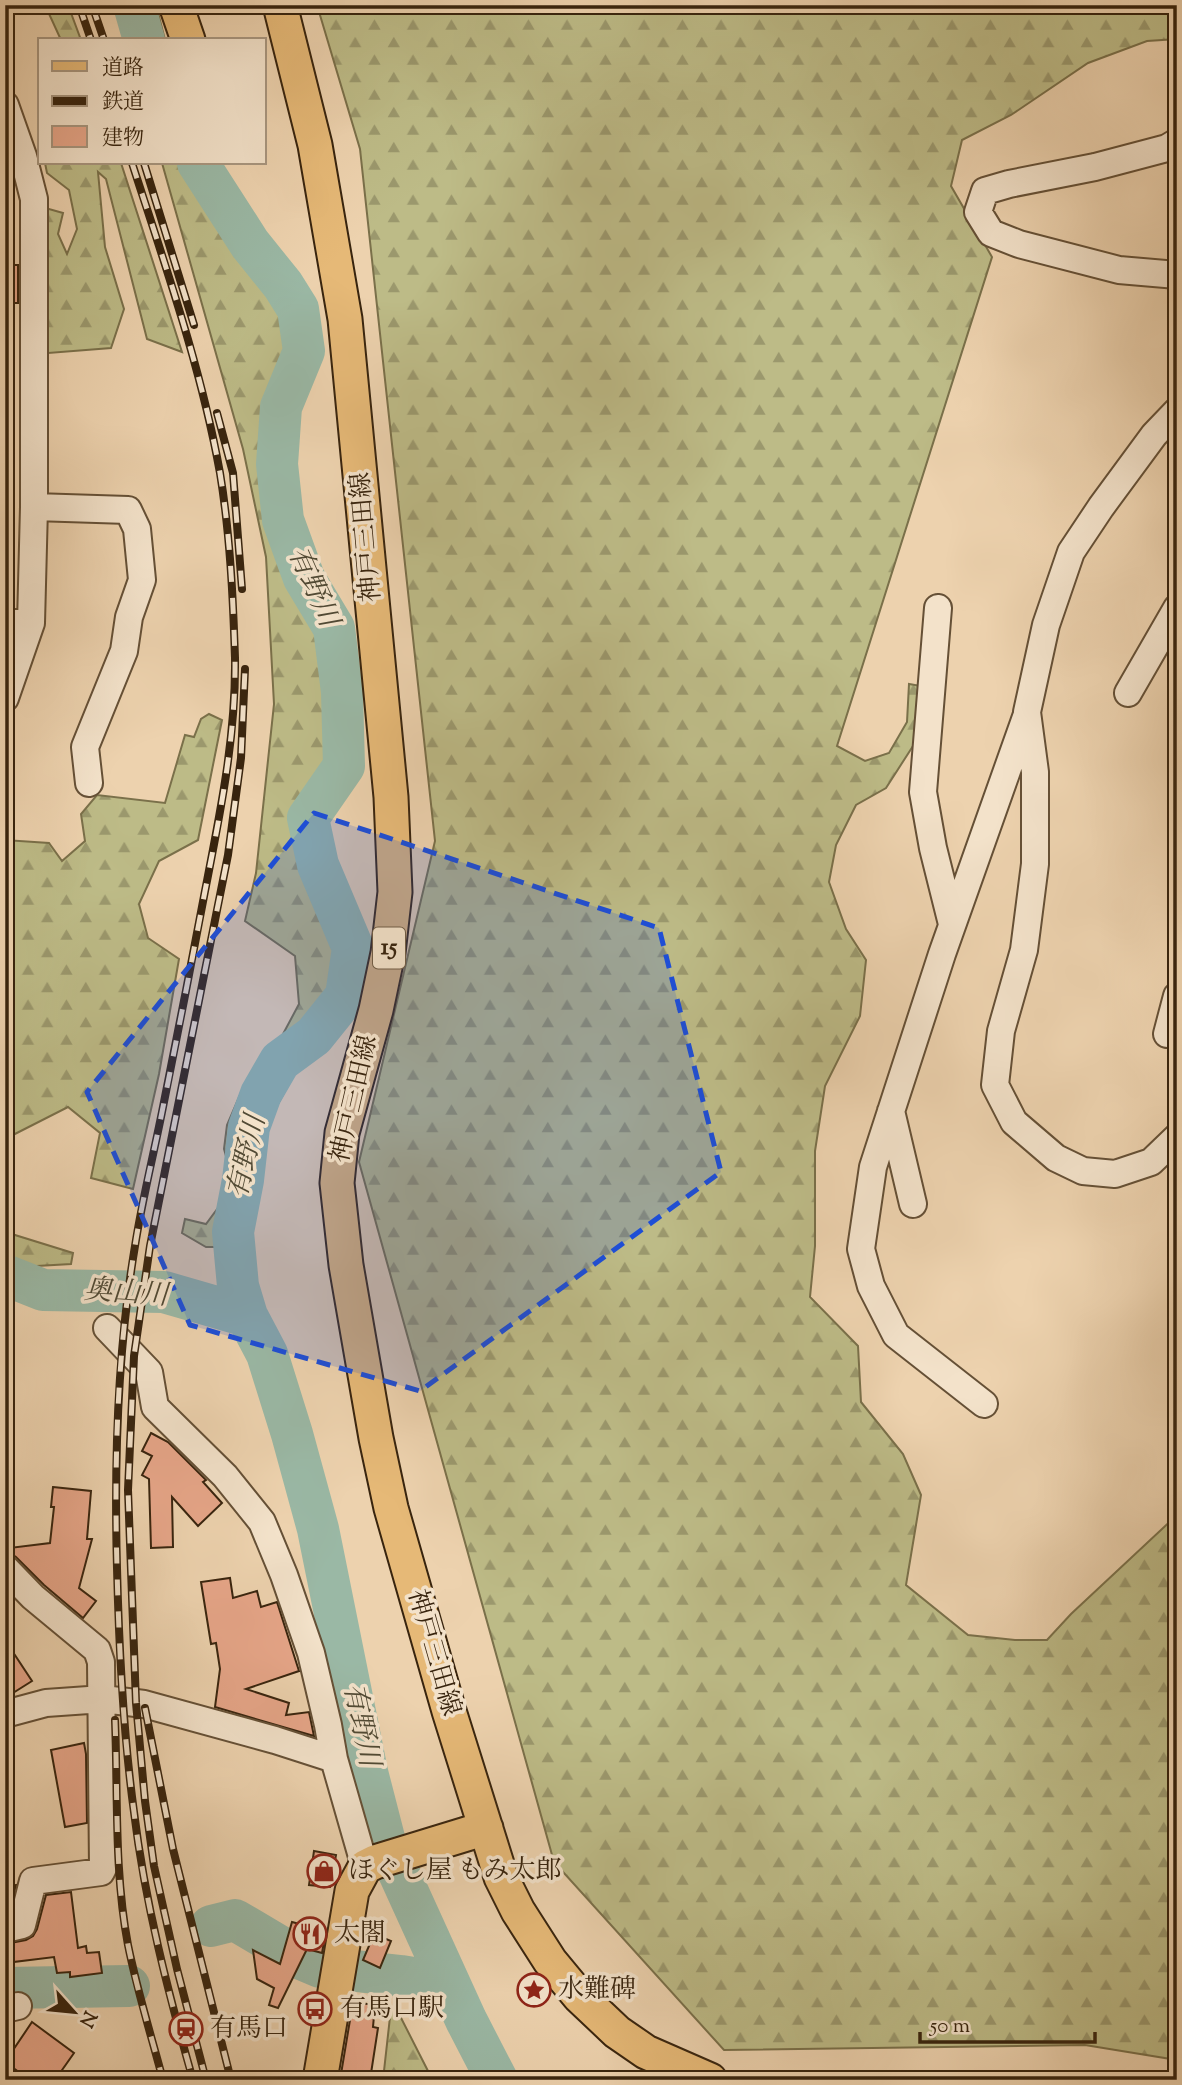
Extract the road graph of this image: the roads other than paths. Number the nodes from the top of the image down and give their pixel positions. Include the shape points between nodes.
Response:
1 (176, 5) edge
2 (280, 5) edge
3 (187, 38) edge
4 (277, 55) edge
5 (5, 105) edge
6 (1177, 142) edge
7 (14, 155) edge
8 (1177, 275) edge
9 (1177, 411) edge
10 (34, 508) junction
11 (938, 608) dead end
12 (1177, 608) edge
13 (18, 623) edge
14 (1128, 693) dead end
15 (5, 698) edge
16 (1027, 712) junction
17 (89, 783) dead end
18 (953, 925) junction
19 (1177, 996) edge
20 (1167, 1034) dead end
21 (891, 1111) junction
22 (1177, 1137) edge
23 (913, 1204) dead end
24 (107, 1328) dead end
25 (984, 1404) dead end
26 (5, 1568) edge
27 (103, 1699) junction
28 (5, 1714) edge
29 (334, 1759) junction
30 (471, 1832) junction
31 (370, 1865) junction
32 (5, 1928) edge
33 (320, 2080) edge
34 (710, 2080) edge

1 - 3 main road
2 - 4 main road, 神戸三田線 / 15
4 - 30 main road, 神戸三田線 / 15 via 315,145 345,318 391,797 395,892 388,953 342,1133 337,1183 360,1351 391,1508 449,1711
5 - 7 street
6 - 8 street via 1095,167 985,191 978,212 991,233 1019,244 1119,270
7 - 10 street via 34,199
9 - 16 street via 1154,435 1071,552 1046,625
10 - 13 street
10 - 17 street via 128,510 137,529 142,580 124,650 85,747
11 - 18 street via 923,792
12 - 14 street
13 - 15 street
16 - 18 street
16 - 22 street via 1035,772 1035,864 1024,950 1001,1031 995,1085 1014,1122 1056,1158 1083,1171 1115,1174 1151,1162
18 - 21 street
19 - 20 street
21 - 23 street
21 - 25 street via 873,1167 861,1249 871,1286 896,1335
24 - 29 street via 149,1372 155,1408 225,1476 262,1522 311,1653
26 - 27 street via 97,1650
27 - 28 street via 46,1703
27 - 29 street via 159,1707
27 - 32 street via 103,1868 101,1872 33,1881 22,1925
29 - 31 street
30 - 31 main road
30 - 34 main road, 神戸三田線 / 15 via 550,1961 579,1996 646,2052
31 - 33 main road via 352,1891

